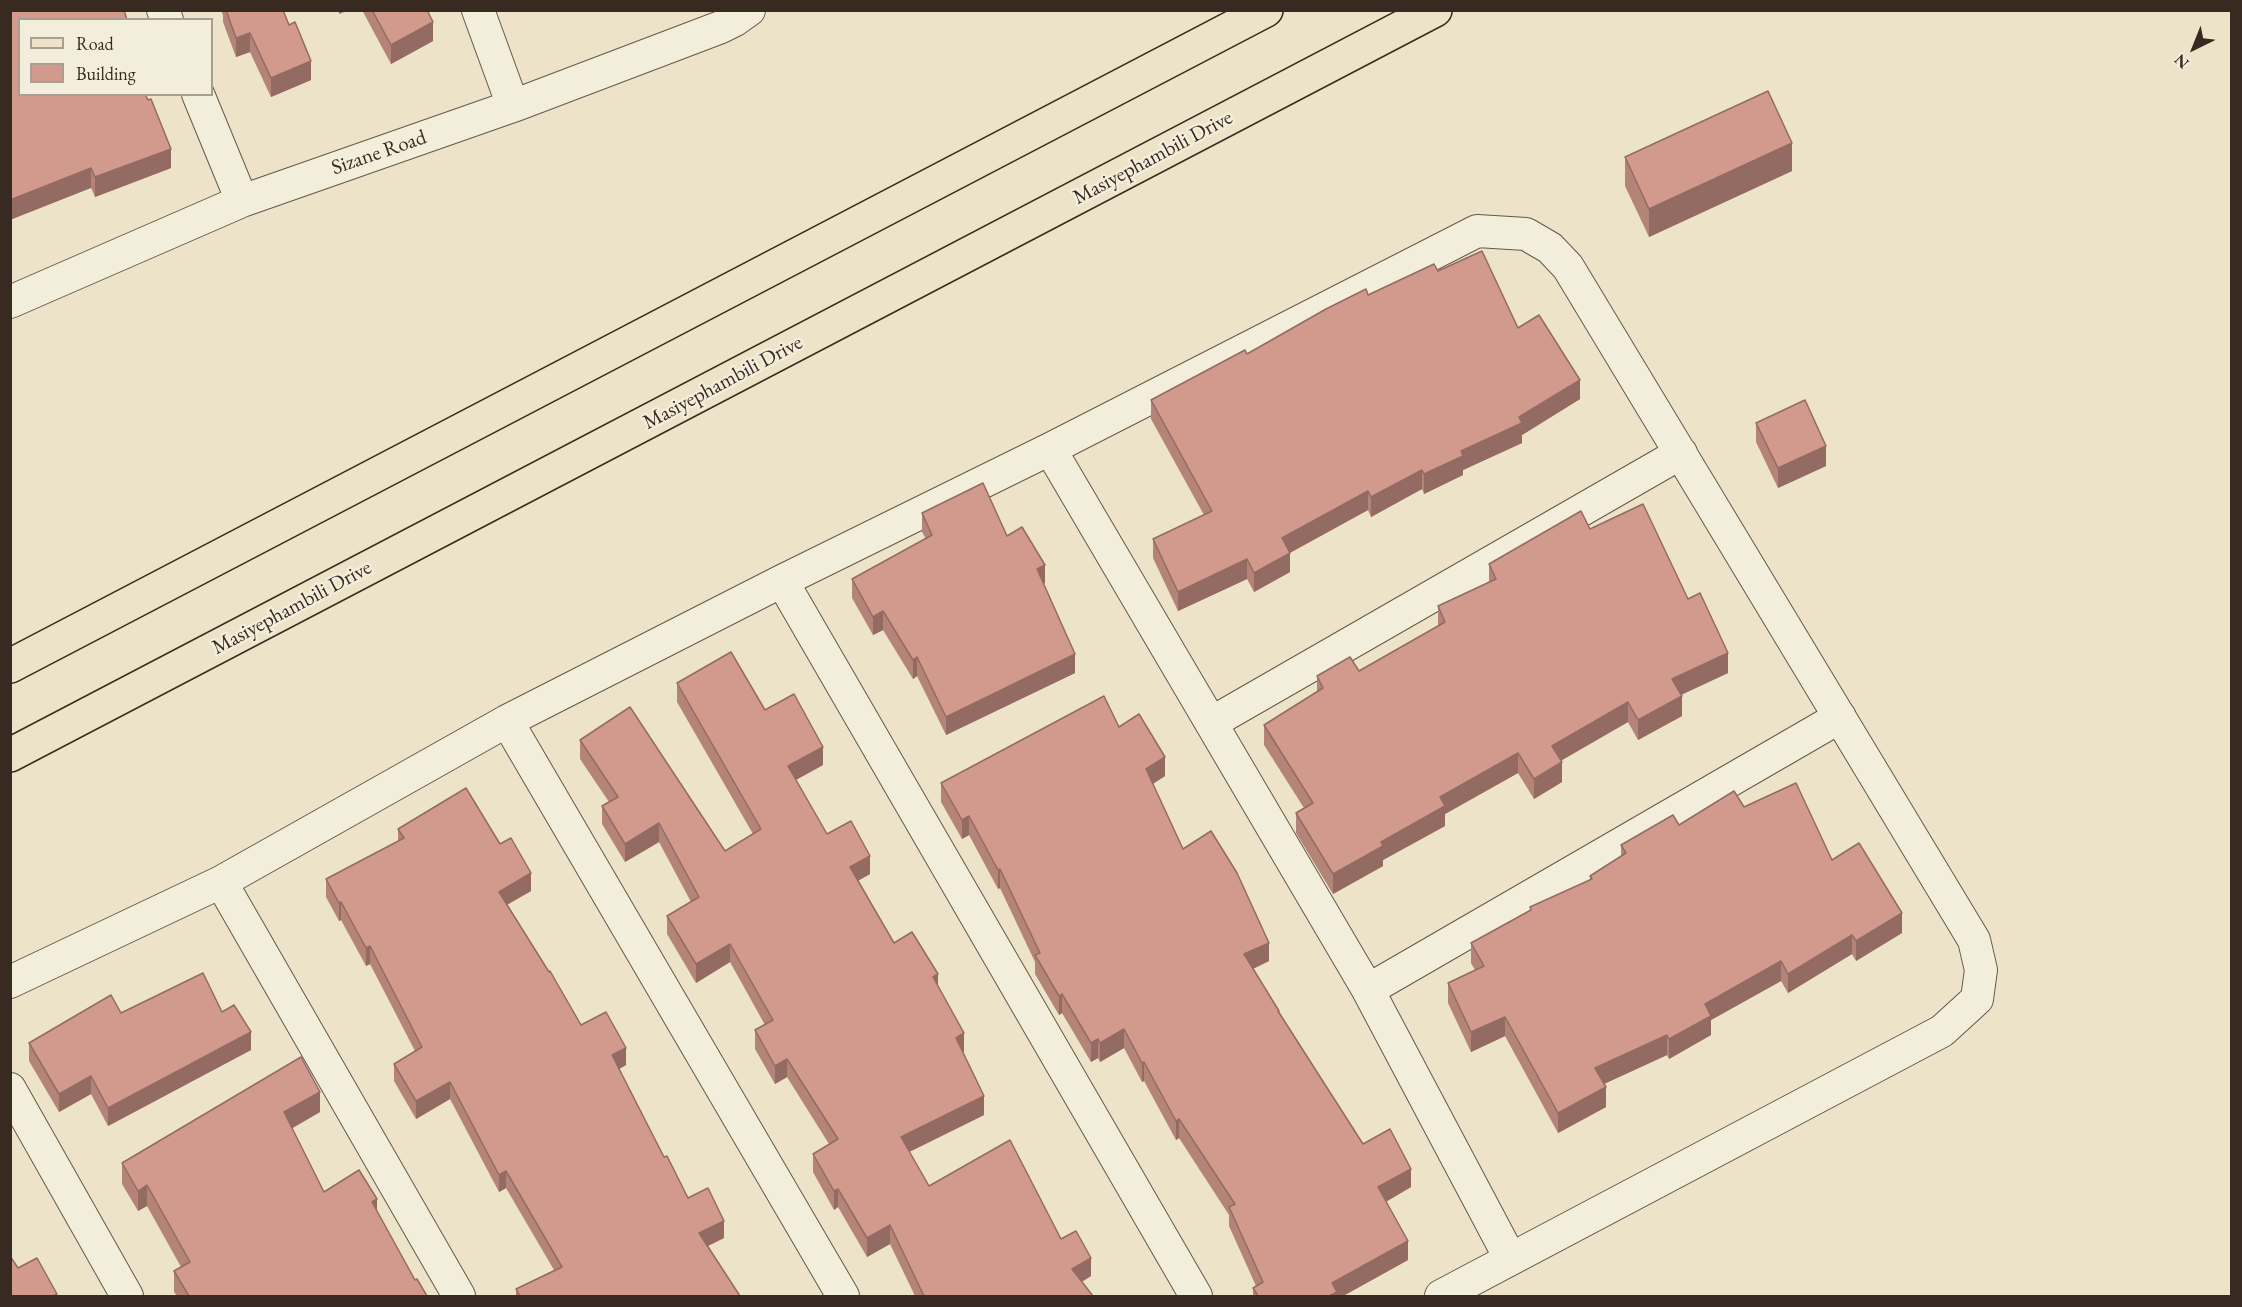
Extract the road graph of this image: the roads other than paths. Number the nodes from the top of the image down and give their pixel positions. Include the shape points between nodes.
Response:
1 (478, 10) edge
2 (749, 10) edge
3 (1266, 10) edge
4 (1435, 10) edge
5 (199, 96) edge
6 (513, 106) junction
7 (242, 201) junction
8 (10, 302) edge
9 (1050, 449) junction
10 (1681, 453) junction
11 (782, 581) junction
12 (10, 666) edge
13 (1840, 717) junction
14 (507, 721) junction
15 (1211, 723) junction
16 (10, 755) edge
17 (221, 882) junction
18 (10, 982) edge
19 (1368, 990) junction
20 (10, 1089) edge
21 (1510, 1258) junction
22 (127, 1296) edge
23 (459, 1296) edge
24 (843, 1296) edge
25 (1196, 1296) edge
26 (1441, 1296) edge

1 - 6 street
2 - 6 street, Sizane Road via 721,27
3 - 12 main road
4 - 16 main road, Masiyephambili Drive
5 - 7 street
6 - 7 street, Sizane Road
7 - 8 street, Sizane Road
9 - 10 street via 1477,231 1526,234 1550,248 1568,267
9 - 11 street
9 - 15 street
10 - 13 street
10 - 15 street
11 - 14 street
11 - 25 street
13 - 19 street
13 - 21 street via 1974,940 1981,970 1977,999 1942,1031
14 - 17 street
14 - 24 street
15 - 19 street
17 - 18 street
17 - 23 street
19 - 21 street
20 - 22 street
21 - 26 street

